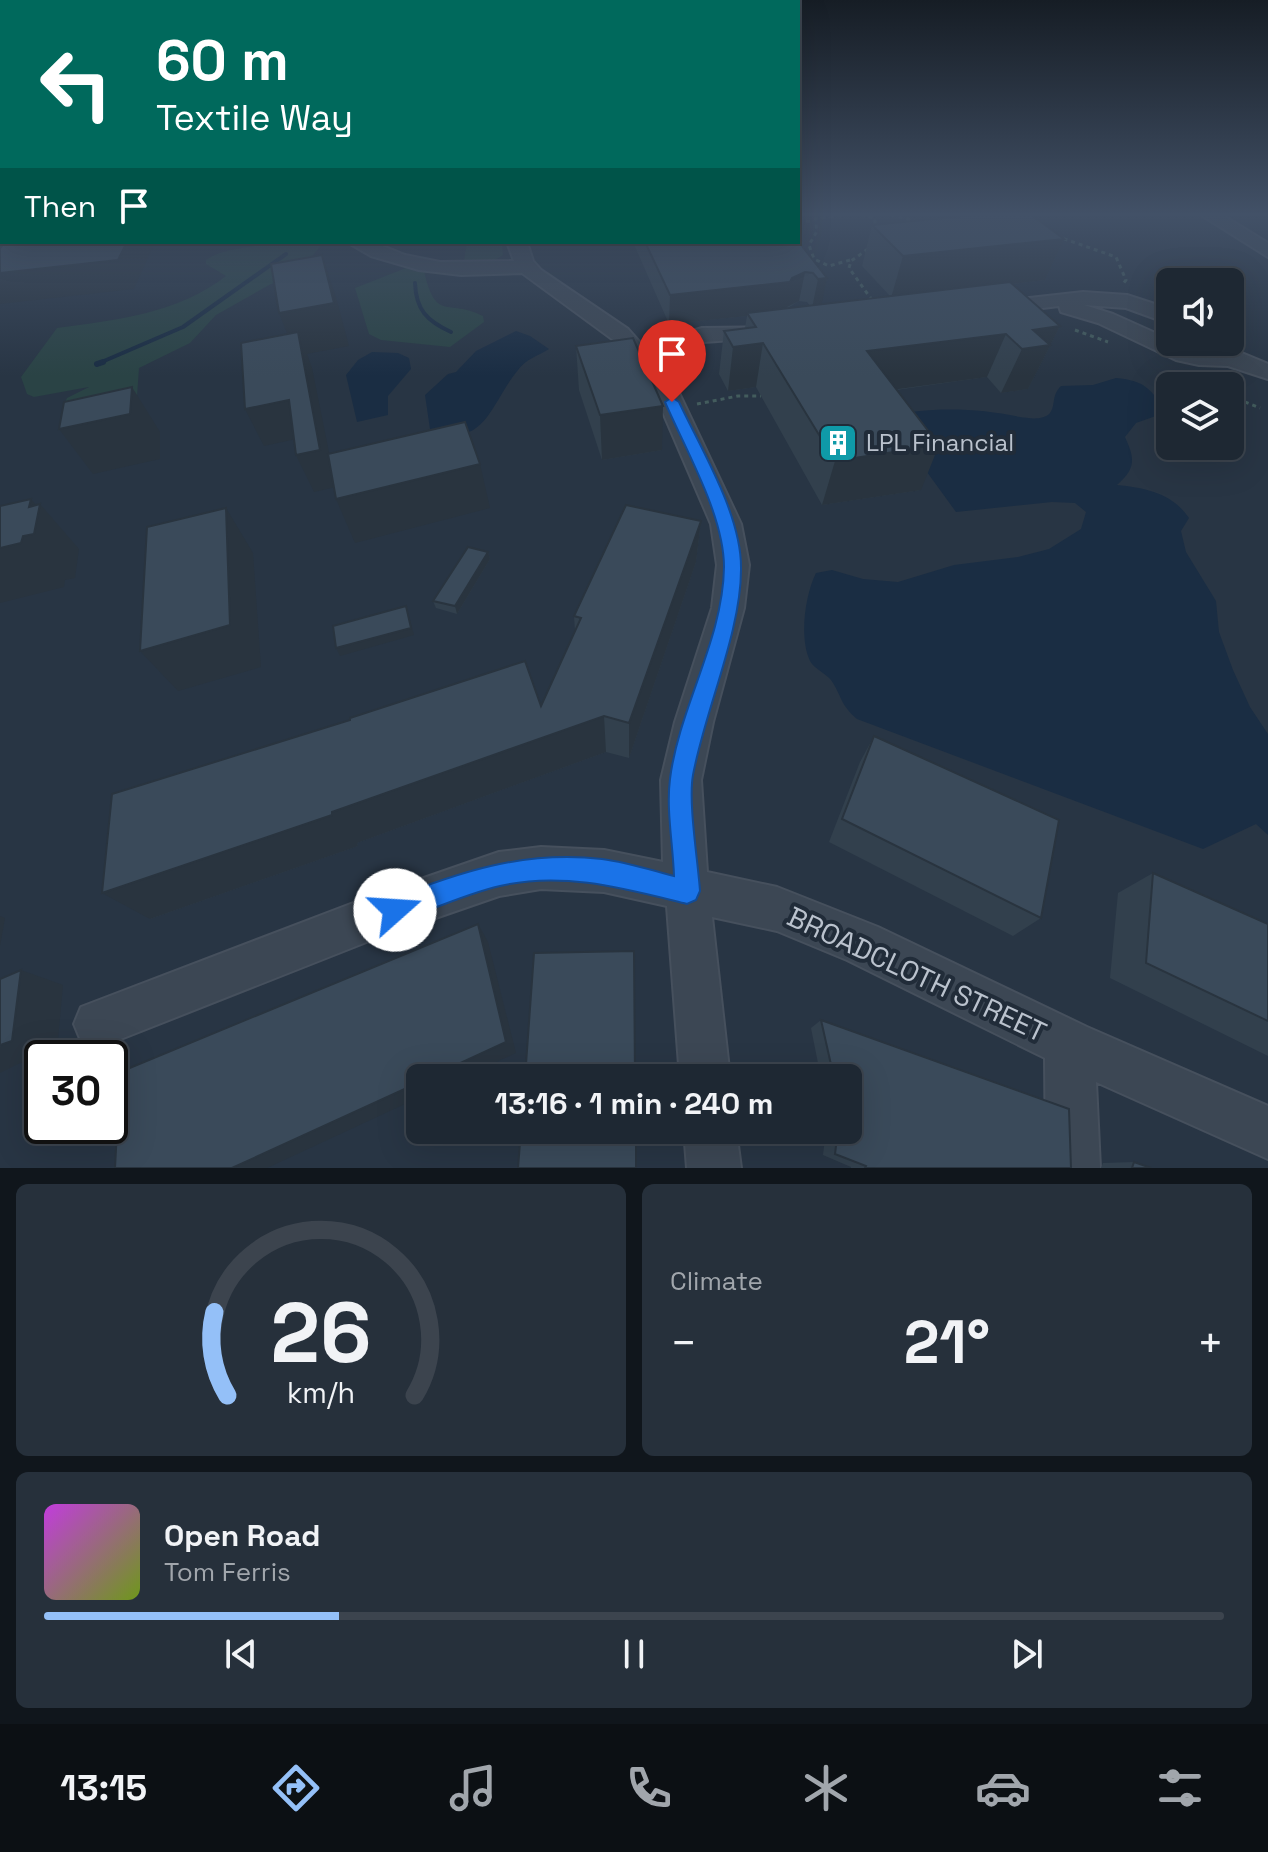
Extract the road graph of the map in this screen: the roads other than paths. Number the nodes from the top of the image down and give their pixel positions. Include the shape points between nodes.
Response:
1 (432, 268) edge
2 (504, 268) edge
3 (529, 268) edge
4 (1052, 302) junction
5 (966, 311) edge
6 (1156, 312) edge
7 (787, 330) edge
8 (641, 354) junction
9 (1225, 356) edge
10 (1230, 359) junction
11 (1268, 372) edge
12 (687, 891) junction
13 (98, 1024) dead end
14 (1070, 1044) junction
15 (704, 1064) edge
16 (1268, 1133) edge
17 (711, 1144) edge
18 (714, 1168) edge
19 (1073, 1168) edge

1 - 2 street
3 - 8 street
4 - 5 street
4 - 6 street via 1107,297
4 - 10 street via 1115,323 1164,350 1209,361
7 - 8 street via 699,328
8 - 12 street via 660,378 721,513 733,565 728,608 681,780
9 - 10 street
10 - 11 street
12 - 13 street, BROADCLOTH STREET via 604,871 541,868 499,874
12 - 14 street, BROADCLOTH STREET via 777,909 862,943
12 - 15 street
14 - 16 street, BROADCLOTH STREET
14 - 19 street
17 - 18 street

